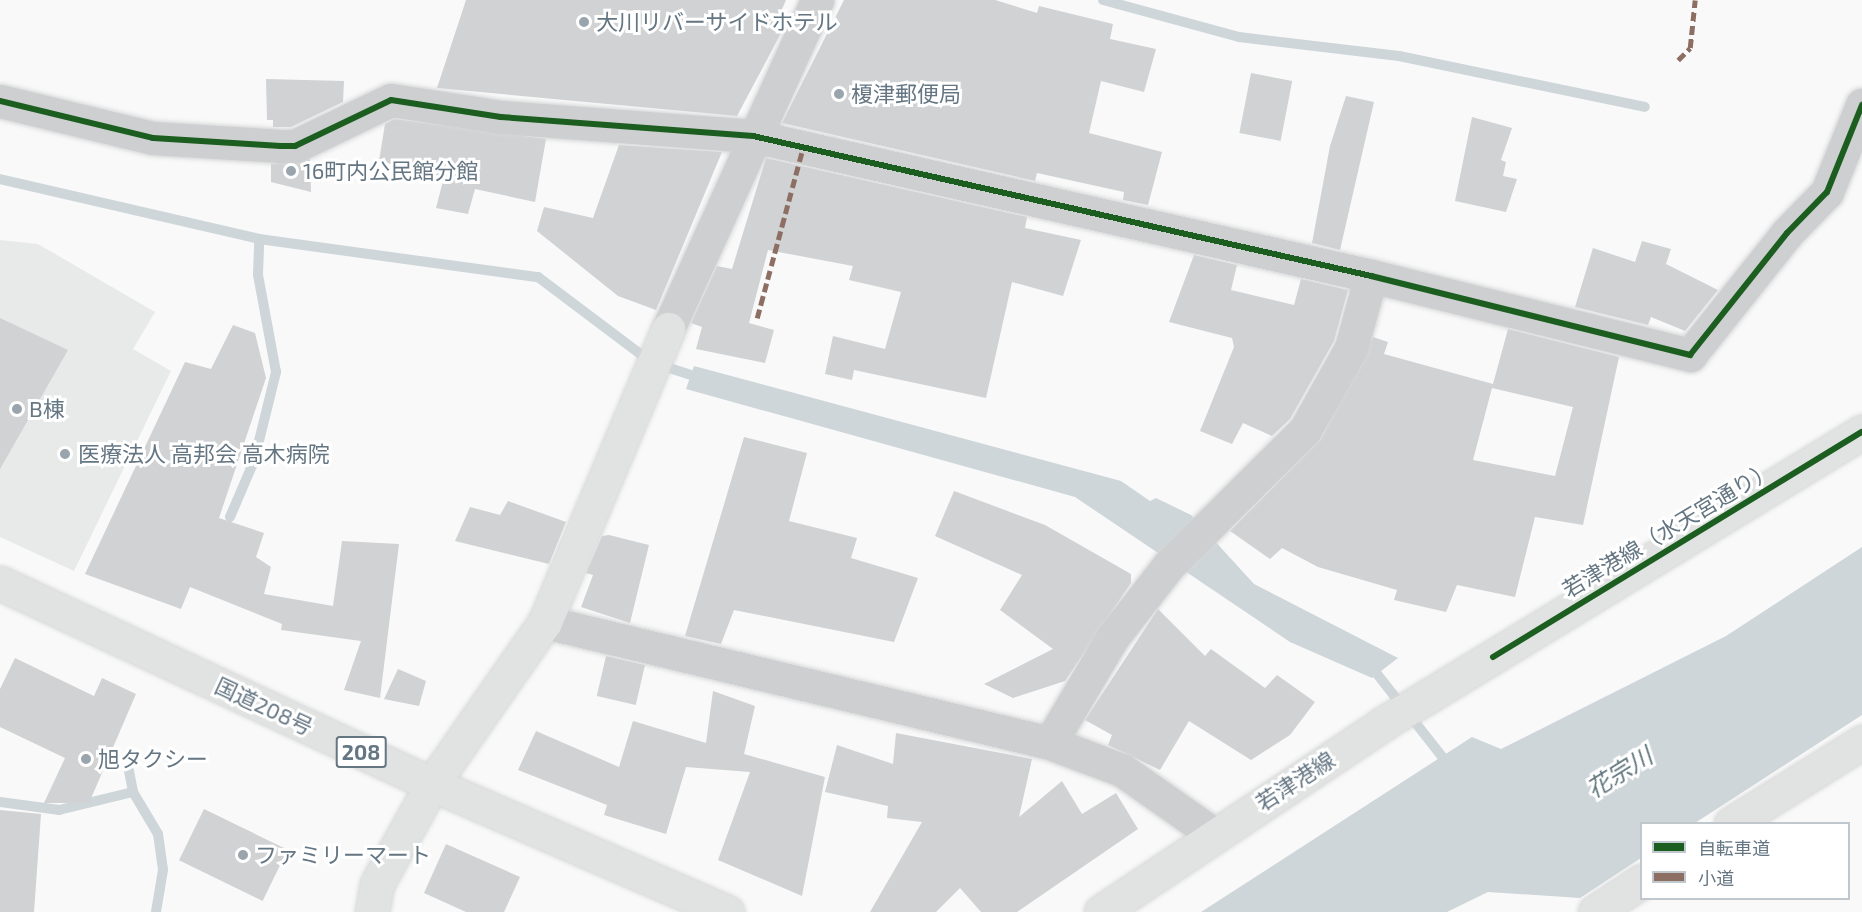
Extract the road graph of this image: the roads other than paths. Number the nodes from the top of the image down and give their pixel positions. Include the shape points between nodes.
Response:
1 (817, 0) edge
2 (0, 101) edge
3 (1862, 105) edge
4 (753, 136) junction
5 (1371, 276) junction
6 (668, 329) joint
7 (1862, 432) edge
8 (0, 583) edge
9 (546, 622) junction
10 (1493, 657) joint
11 (1050, 742) junction
12 (1862, 742) edge
13 (432, 784) junction
14 (1734, 822) edge
15 (1213, 834) junction
16 (1640, 882) edge
17 (372, 912) edge
18 (727, 912) edge
19 (1101, 912) edge
20 (1595, 912) edge

1 - 4 street
2 - 4 street via 153,138 281,146 295,146 391,100 501,117
3 - 5 street via 1827,192 1786,233 1690,356
4 - 5 street
4 - 6 street
5 - 11 street via 1351,348 1305,430 1170,563 1112,638
6 - 9 main road
7 - 10 main road, 若津港線（水天宮通り）
8 - 13 main road, 国道208号 / 208
9 - 11 street
9 - 13 main road
10 - 15 main road, 若津港線
11 - 15 street via 1122,770
12 - 14 main road
13 - 17 main road via 377,884
13 - 18 main road, 国道208号 / 208
15 - 19 main road, 若津港線
16 - 20 main road

